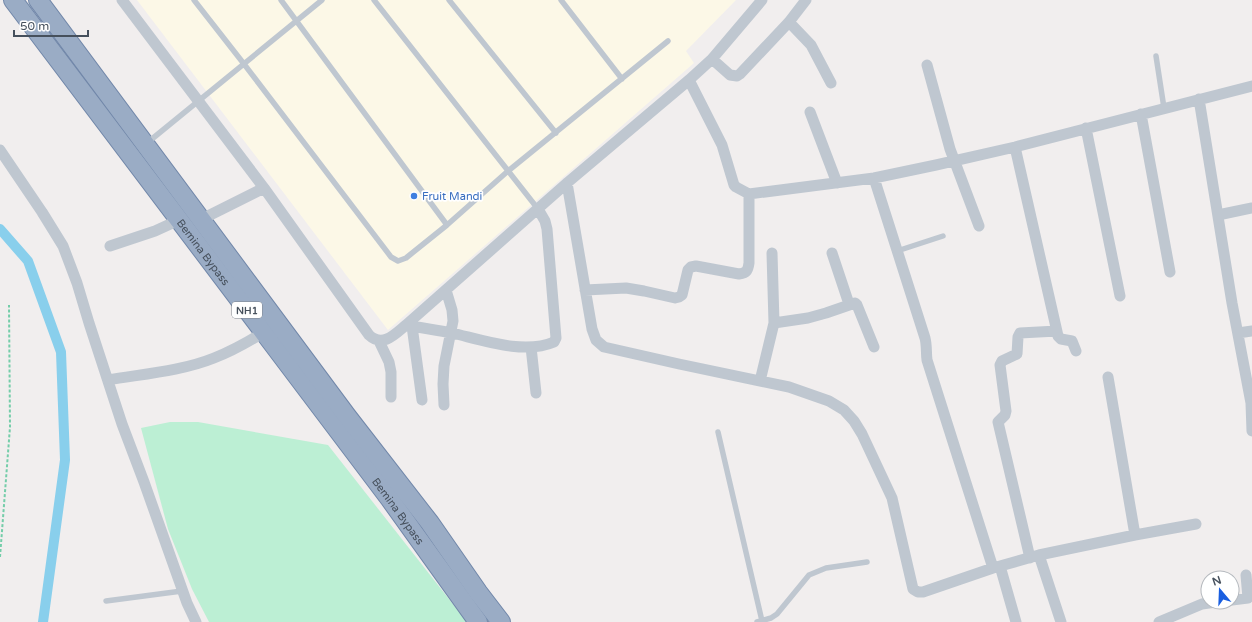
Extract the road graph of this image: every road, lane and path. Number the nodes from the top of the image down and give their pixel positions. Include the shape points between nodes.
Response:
1 (13, 0) edge
2 (38, 0) edge
3 (122, 0) edge
4 (194, 0) edge
5 (281, 0) edge
6 (322, 0) edge
7 (374, 0) edge
8 (449, 0) edge
9 (561, 0) edge
10 (762, 0) edge
11 (806, 0) edge
12 (296, 21) junction
13 (789, 22) junction
14 (668, 41) dead end
15 (1156, 56) dead end
16 (712, 59) junction
17 (244, 64) junction
18 (927, 65) dead end
19 (622, 79) junction
20 (689, 80) junction
21 (831, 84) dead end
22 (1252, 86) edge
23 (1199, 100) junction
24 (198, 102) junction
25 (1164, 108) junction
26 (810, 112) dead end
27 (1141, 114) junction
28 (1086, 128) junction
29 (556, 133) junction
30 (145, 144) junction
31 (1015, 146) junction
32 (0, 150) edge
33 (954, 160) junction
34 (508, 171) junction
35 (874, 178) junction
36 (567, 183) junction
37 (837, 183) junction
38 (264, 188) junction
39 (749, 194) junction
40 (1252, 208) edge
41 (538, 209) junction
42 (1218, 215) junction
43 (202, 219) junction
44 (179, 220) junction
45 (447, 225) junction
46 (979, 226) dead end
47 (943, 236) dead end
48 (110, 246) dead end
49 (898, 251) junction
50 (772, 253) dead end
51 (832, 253) dead end
52 (1170, 272) dead end
53 (446, 290) junction
54 (585, 290) junction
55 (1120, 296) dead end
56 (849, 304) junction
57 (9, 305) dead end
58 (774, 323) junction
59 (409, 325) junction
60 (1057, 331) junction
61 (1252, 331) edge
62 (264, 332) junction
63 (451, 333) junction
64 (1238, 333) junction
65 (379, 341) junction
66 (874, 347) dead end
67 (531, 348) junction
68 (1076, 351) dead end
69 (1108, 377) dead end
70 (108, 380) junction
71 (760, 381) junction
72 (536, 393) dead end
73 (391, 397) dead end
74 (422, 400) dead end
75 (1252, 403) edge
76 (444, 405) dead end
77 (1252, 431) edge
78 (718, 432) dead end
79 (1196, 524) dead end
80 (1135, 535) junction
81 (0, 557) edge
82 (1034, 557) junction
83 (866, 562) dead end
84 (997, 567) junction
85 (1246, 575) dead end
86 (182, 591) junction
87 (1240, 599) edge
88 (106, 601) dead end
89 (1200, 605) edge
90 (196, 622) edge
91 (478, 622) edge
92 (501, 622) edge
93 (759, 622) edge
94 (1016, 622) edge
95 (1061, 622) edge
96 (1158, 622) edge

1 - 44 highway, Bemina Bypass / NH1
2 - 30 highway, Bemina Bypass / NH1
3 - 24 street
4 - 17 lane
5 - 12 lane
6 - 12 lane
7 - 34 lane
8 - 29 lane
9 - 19 lane
10 - 16 street
11 - 13 street
12 - 17 lane
12 - 45 lane
13 - 16 street via 737,76 730,75
13 - 21 street via 810,45
14 - 19 lane
15 - 25 lane
16 - 20 street
17 - 24 lane
17 - 45 lane via 391,257 398,261 406,258
18 - 33 street
19 - 29 lane
20 - 36 street
20 - 39 street via 722,145 734,185
22 - 23 street
23 - 25 street
23 - 42 street
24 - 30 lane
24 - 38 street
25 - 27 street
26 - 37 street
27 - 28 street
27 - 52 street
28 - 31 street
28 - 55 street
29 - 34 lane
30 - 43 highway, Bemina Bypass / NH1
31 - 33 street
31 - 60 street
32 - 70 street via 63,246
33 - 35 street
33 - 46 street
34 - 41 lane
34 - 45 lane
35 - 37 street
35 - 49 street
36 - 41 street
36 - 54 street
37 - 39 street
38 - 43 street
38 - 65 street via 369,336
39 - 54 street via 749,263 745,273 691,267 682,295 675,298 626,288
40 - 42 street
41 - 53 street
41 - 67 street via 547,229 556,338 550,344
42 - 64 street
43 - 92 highway, Bemina Bypass / NH1
44 - 48 street
44 - 62 highway, Bemina Bypass / NH1
47 - 49 lane
49 - 84 street via 927,345 927,360
50 - 58 street
51 - 56 street
53 - 59 street
53 - 63 street via 452,310
54 - 71 street via 592,329 596,340 604,347
56 - 58 street via 808,318
56 - 66 street via 855,302 858,305
57 - 81 path via 10,427
58 - 71 street
59 - 63 street
59 - 65 street via 392,337
59 - 74 street
60 - 68 street via 1059,338 1072,341
60 - 82 street via 1020,333 1017,354 1002,361 1000,366 1006,411 998,422
61 - 64 street
62 - 70 street via 213,359
62 - 91 highway, Bemina Bypass / NH1 via 389,498
63 - 67 street
63 - 76 street via 444,366
64 - 75 street
65 - 73 street via 389,362
67 - 72 street
69 - 80 street
70 - 86 street
71 - 84 street via 789,387 829,401 844,410 854,421 892,498 913,590 923,592
75 - 77 street
78 - 93 lane
79 - 80 street
80 - 82 street
82 - 84 street
82 - 95 street
83 - 93 lane via 826,568 809,575 777,614
84 - 94 street
85 - 87 street via 1248,598
86 - 88 lane
86 - 90 street
89 - 96 street

